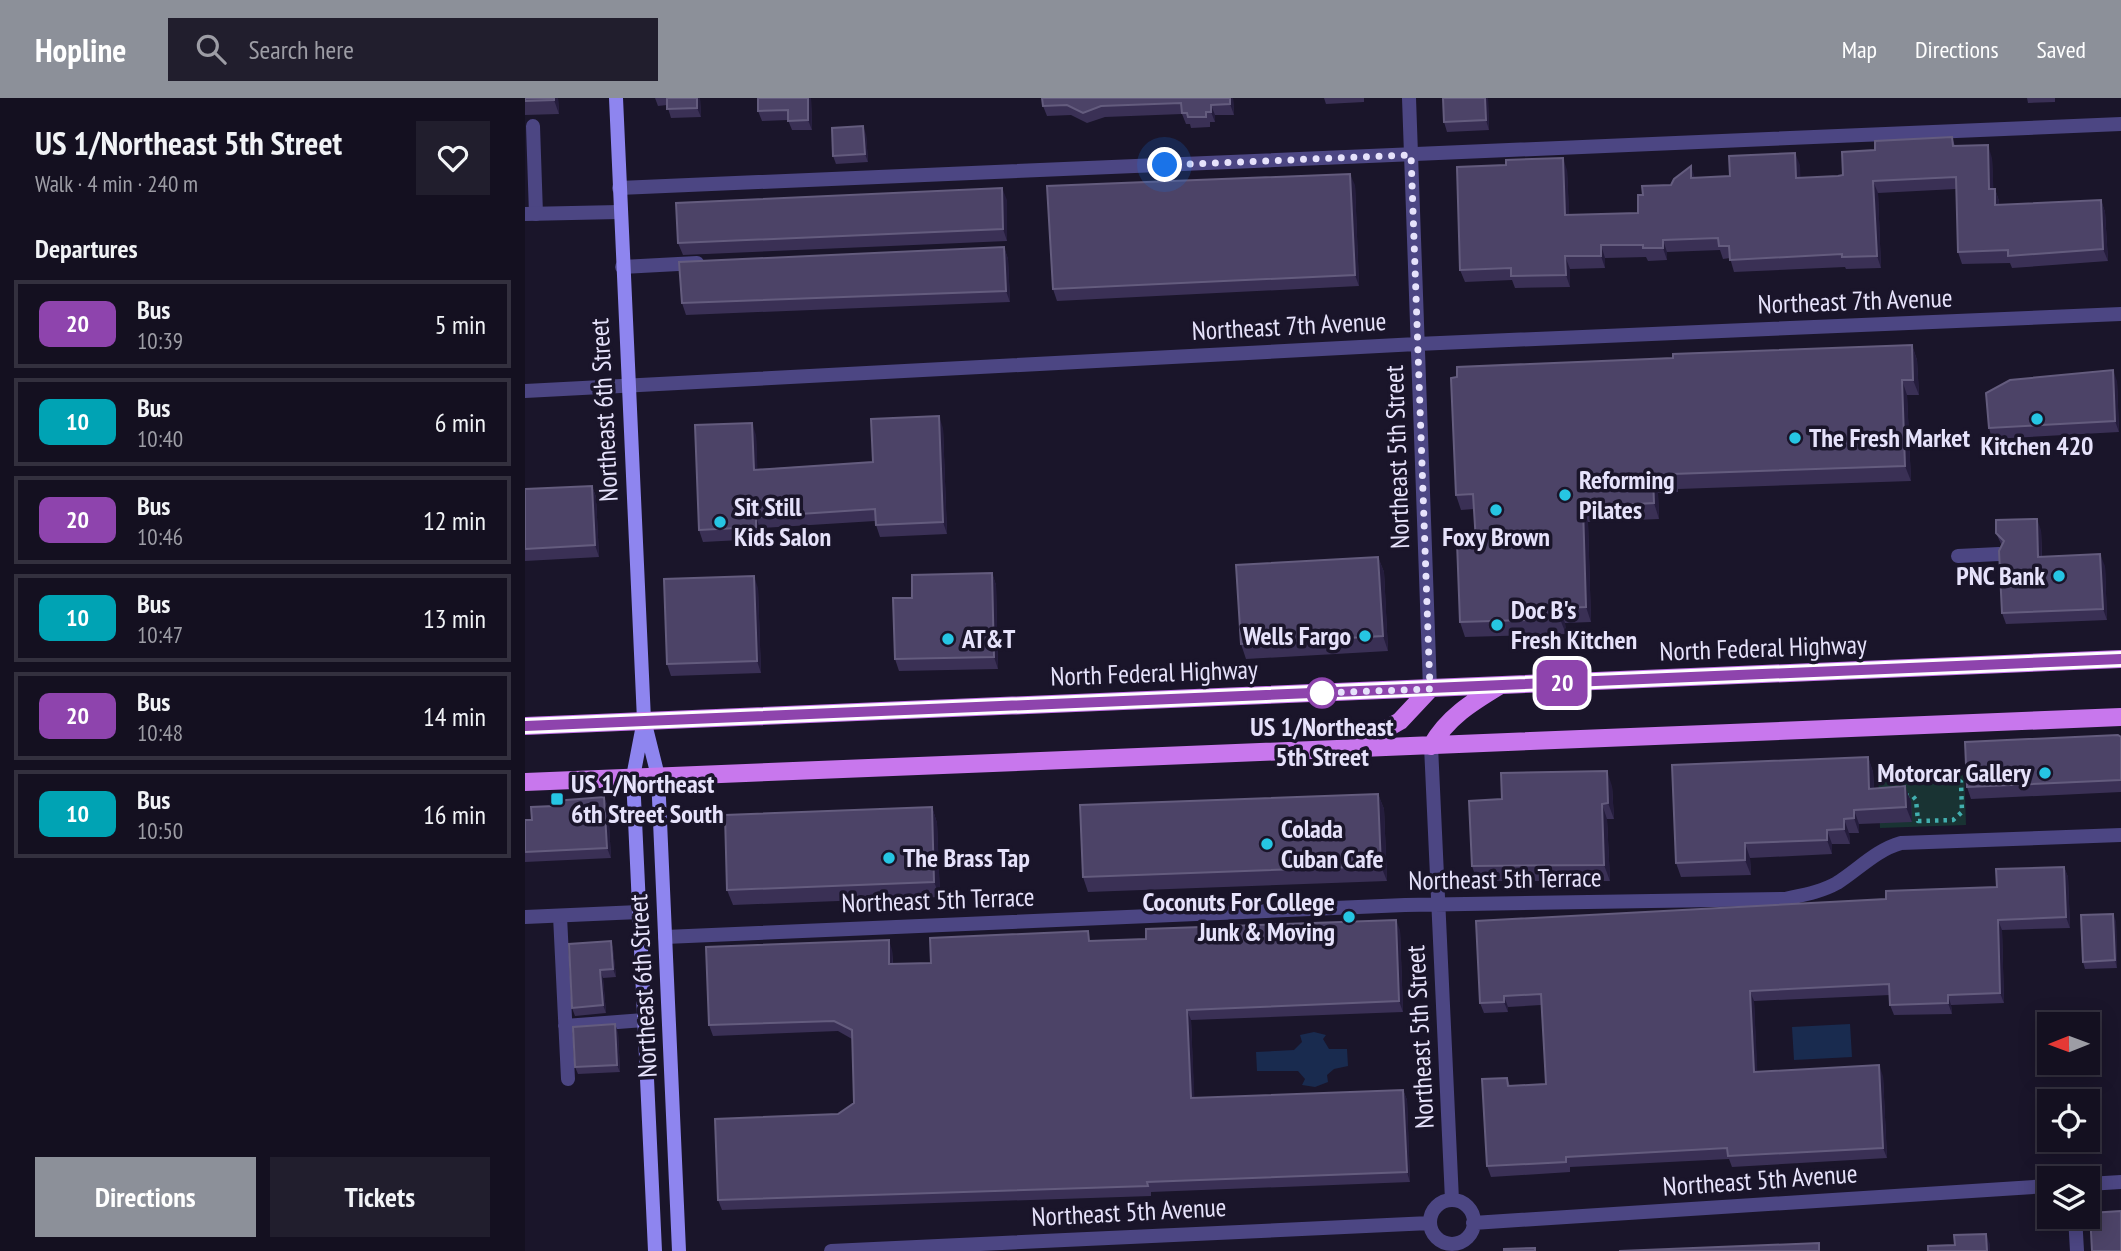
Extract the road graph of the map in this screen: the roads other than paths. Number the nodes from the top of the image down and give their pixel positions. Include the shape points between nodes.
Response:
1 (616, 98) edge
2 (1409, 98) edge
3 (2121, 124) edge
4 (533, 126) dead end
5 (1411, 155) junction
6 (619, 188) junction
7 (619, 212) junction
8 (531, 214) edge
9 (706, 263) edge
10 (622, 267) junction
11 (2121, 314) edge
12 (1417, 344) junction
13 (627, 383) junction
14 (525, 391) edge
15 (1999, 554) edge
16 (1958, 556) dead end
17 (2121, 659) edge
18 (1499, 686) junction
19 (1430, 689) junction
20 (2121, 717) edge
21 (644, 720) junction
22 (525, 726) edge
23 (1431, 747) junction
24 (1350, 749) junction
25 (658, 776) junction
26 (633, 777) junction
27 (525, 782) edge
28 (2121, 835) edge
29 (1438, 905) junction
30 (639, 912) junction
31 (560, 916) junction
32 (525, 917) edge
33 (665, 937) junction
34 (644, 1020) junction
35 (565, 1026) junction
36 (568, 1079) dead end
37 (2121, 1182) edge
38 (2100, 1183) edge
39 (2037, 1187) edge
40 (1452, 1200) junction
41 (1430, 1223) junction
42 (1473, 1223) junction
43 (2076, 1229) edge
44 (1452, 1247) edge
45 (655, 1251) edge
46 (679, 1251) edge
47 (831, 1251) edge
48 (2077, 1251) edge

1 - 6 street, Northeast 6th Street
2 - 5 street, Northeast 5th Street
3 - 5 street
4 - 8 street
5 - 6 street
5 - 12 street, Northeast 5th Street
6 - 7 street, Northeast 6th Street
7 - 8 street
7 - 10 street, Northeast 6th Street
9 - 10 street
10 - 13 street, Northeast 6th Street
11 - 12 street, Northeast 7th Avenue
12 - 13 street, Northeast 7th Avenue
12 - 19 street, Northeast 5th Street
13 - 14 street, Northeast 7th Avenue
13 - 21 street, Northeast 6th Street
15 - 16 street
17 - 18 main road, North Federal Highway
18 - 19 main road, North Federal Highway
18 - 23 main road via 1458,712
19 - 21 main road, North Federal Highway
19 - 24 main road via 1400,721
20 - 23 main road
21 - 22 main road, North Federal Highway
21 - 25 street, Northeast 6th Street
21 - 26 street, Northeast 6th Street
23 - 24 main road
23 - 29 street, Northeast 5th Street
24 - 25 main road
25 - 26 main road
25 - 33 street, Northeast 6th Street
26 - 27 main road
26 - 30 street, Northeast 6th Street
28 - 29 street, Northeast 5th Terrace via 1901,843 1883,848 1836,883 1785,899
29 - 33 street, Northeast 5th Terrace
29 - 40 street, Northeast 5th Street
30 - 31 street
30 - 34 street, Northeast 6th Street
31 - 32 street
31 - 35 street
33 - 46 street, Northeast 6th Street
34 - 35 street
34 - 45 street, Northeast 6th Street
35 - 36 street
37 - 38 street
39 - 42 street, Northeast 5th Avenue
40 - 41 street via 1435,1207
40 - 42 street via 1467,1206
41 - 44 street via 1437,1238
41 - 47 street, Northeast 5th Avenue
42 - 44 street via 1465,1239
43 - 48 street

